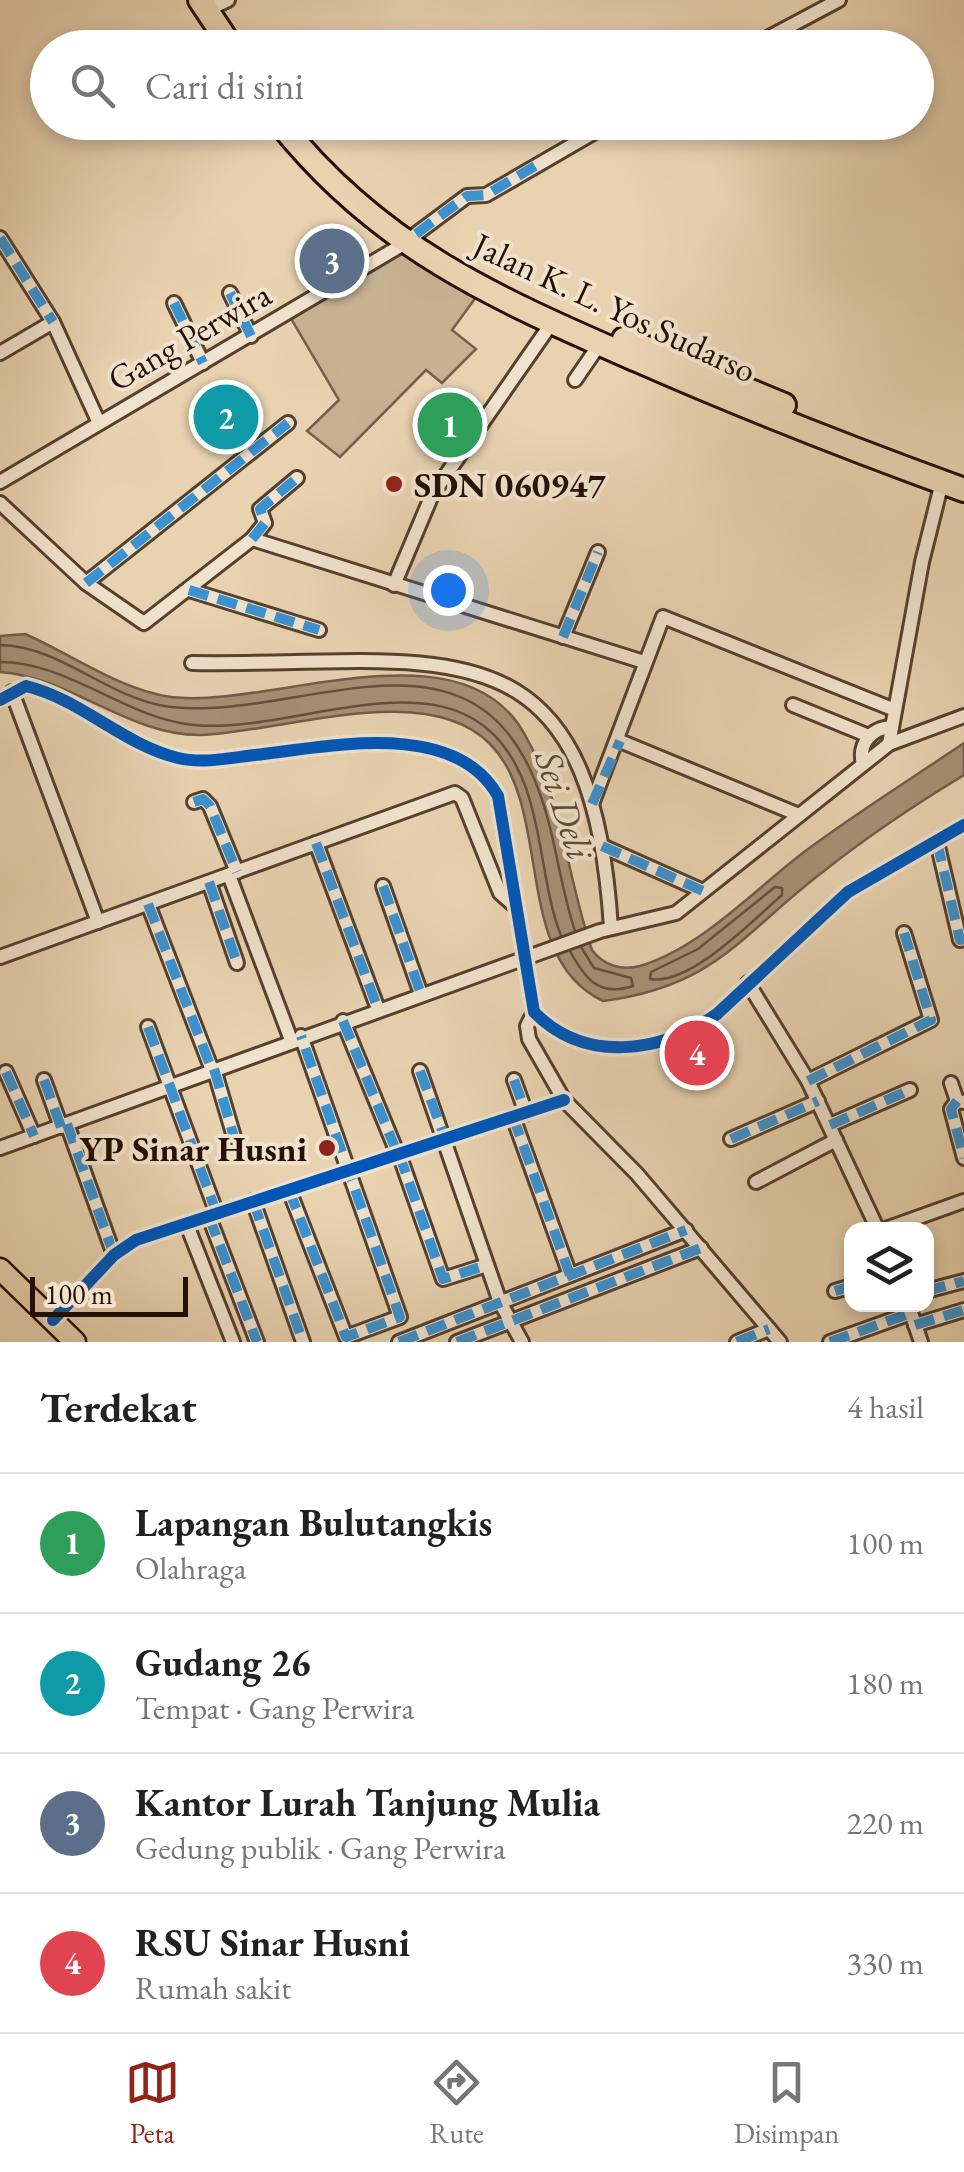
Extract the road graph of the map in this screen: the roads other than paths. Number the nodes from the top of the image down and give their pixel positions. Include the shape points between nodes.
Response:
1 (185, 0) edge
2 (839, 0) edge
3 (212, 3) edge
4 (205, 30) edge
5 (224, 30) edge
6 (783, 30) edge
7 (295, 140) edge
8 (311, 140) edge
9 (581, 140) edge
10 (0, 238) edge
11 (412, 238) junction
12 (230, 292) dead end
13 (174, 303) dead end
14 (53, 322) junction
15 (551, 324) junction
16 (250, 336) junction
17 (599, 344) junction
18 (0, 353) edge
19 (203, 363) junction
20 (575, 380) dead end
21 (98, 423) junction
22 (288, 423) dead end
23 (297, 478) dead end
24 (0, 482) edge
25 (957, 482) edge
26 (0, 503) edge
27 (252, 539) junction
28 (598, 552) dead end
29 (86, 583) junction
30 (394, 585) junction
31 (190, 590) junction
32 (319, 630) dead end
33 (563, 637) junction
34 (644, 662) junction
35 (192, 663) dead end
36 (6, 696) edge
37 (793, 705) dead end
38 (895, 710) junction
39 (964, 716) edge
40 (892, 728) junction
41 (869, 736) junction
42 (620, 740) junction
43 (888, 744) junction
44 (862, 764) junction
45 (194, 802) dead end
46 (592, 804) junction
47 (799, 815) junction
48 (964, 824) edge
49 (937, 842) junction
50 (316, 843) junction
51 (602, 846) junction
52 (233, 874) junction
53 (209, 882) junction
54 (383, 886) dead end
55 (703, 891) junction
56 (148, 904) junction
57 (516, 906) junction
58 (98, 922) junction
59 (606, 930) junction
60 (904, 933) dead end
61 (964, 939) edge
62 (0, 957) edge
63 (524, 959) junction
64 (237, 964) dead end
65 (748, 983) junction
66 (421, 994) junction
67 (378, 1009) junction
68 (534, 1012) junction
69 (343, 1022) junction
70 (148, 1026) dead end
71 (296, 1038) junction
72 (213, 1070) junction
73 (420, 1071) dead end
74 (6, 1072) dead end
75 (44, 1080) dead end
76 (514, 1080) dead end
77 (808, 1082) junction
78 (950, 1082) dead end
79 (169, 1086) junction
80 (910, 1090) dead end
81 (564, 1100) junction
82 (818, 1101) junction
83 (961, 1102) edge
84 (520, 1115) junction
85 (64, 1125) junction
86 (830, 1125) junction
87 (34, 1136) junction
88 (234, 1136) dead end
89 (732, 1139) dead end
90 (836, 1140) junction
91 (446, 1141) junction
92 (0, 1148) edge
93 (399, 1154) junction
94 (964, 1158) edge
95 (348, 1170) junction
96 (756, 1182) dead end
97 (289, 1190) junction
98 (253, 1201) junction
99 (964, 1201) edge
100 (213, 1216) junction
101 (876, 1222) edge
102 (903, 1222) edge
103 (187, 1225) junction
104 (686, 1230) junction
105 (700, 1248) junction
106 (114, 1255) junction
107 (488, 1264) junction
108 (0, 1270) edge
109 (570, 1274) junction
110 (964, 1280) edge
111 (844, 1288) edge
112 (934, 1289) edge
113 (835, 1291) dead end
114 (500, 1302) junction
115 (964, 1310) edge
116 (912, 1314) edge
117 (53, 1320) junction
118 (510, 1322) junction
119 (769, 1329) junction
120 (75, 1342) edge
121 (233, 1342) edge
122 (257, 1342) edge
123 (303, 1342) edge
124 (399, 1342) edge
125 (457, 1342) edge
126 (522, 1342) edge
127 (737, 1342) edge
128 (780, 1342) edge
129 (830, 1342) edge
130 (922, 1342) edge

1 - 4 highway
2 - 6 street
3 - 5 highway
7 - 11 highway, Jalan K. L. Yos Sudarso via 352,200
8 - 11 highway, Jalan K. L. Yos Sudarso
9 - 11 street, Gang Perwira via 486,196 466,196
10 - 14 street
11 - 15 highway, Jalan K. L. Yos Sudarso via 488,294
11 - 16 street, Gang Perwira
11 - 25 highway, Jalan K. L. Yos Sudarso via 506,292
12 - 16 street
13 - 19 street
14 - 18 street
14 - 21 street
15 - 17 highway, Jalan K. L. Yos Sudarso
15 - 30 street via 432,495
16 - 19 street, Gang Perwira
17 - 20 street
17 - 25 highway, Jalan K. L. Yos Sudarso via 710,393
19 - 21 street, Gang Perwira
21 - 24 street, Gang Perwira
22 - 29 street
23 - 27 street via 260,509 265,523
25 - 38 street via 922,562
26 - 29 street
27 - 30 street
27 - 31 street
28 - 33 street
29 - 31 street via 141,623
30 - 33 street
31 - 32 street
33 - 34 street
34 - 38 street via 663,617
34 - 42 street
35 - 46 street via 390,660 478,670 556,726 585,774
36 - 57 street via 26,686 62,696 119,733 183,759 406,745 465,761 498,796
36 - 58 street
37 - 41 street
38 - 40 street
39 - 43 street
40 - 41 street
40 - 43 street
41 - 44 street
42 - 46 street
42 - 47 street
43 - 44 street
44 - 47 street
45 - 52 street via 210,806
46 - 51 street
47 - 55 street
48 - 49 street
49 - 61 street
49 - 65 street via 848,892
50 - 52 street
50 - 57 street via 458,793 500,894
50 - 67 street
51 - 55 street
51 - 59 street
52 - 53 street
52 - 71 street
53 - 56 street
53 - 64 street
54 - 66 street
55 - 59 street via 667,917
56 - 58 street
56 - 72 street
57 - 63 street
58 - 62 street
59 - 63 street
60 - 77 street via 931,1020
63 - 66 street
63 - 68 street
65 - 68 street via 694,1030 653,1045 575,1041
65 - 77 street
66 - 67 street
67 - 69 street
68 - 81 street via 529,1038
69 - 71 street
69 - 93 street
70 - 79 street
71 - 72 street
71 - 95 street
72 - 79 street
72 - 88 street
73 - 91 street
74 - 87 street
75 - 85 street
76 - 84 street
77 - 82 street
78 - 83 street
79 - 85 street
79 - 100 street
80 - 86 street
81 - 84 street
81 - 104 street
82 - 86 street
82 - 89 street
83 - 94 street via 951,1104
84 - 91 street
84 - 109 street
85 - 87 street
85 - 106 street
86 - 90 street
87 - 92 street
90 - 96 street
90 - 101 street
91 - 93 street
91 - 107 street
93 - 95 street
93 - 107 street via 442,1279
95 - 97 street
95 - 97 street via 402,1314 348,1337
97 - 98 street
98 - 100 street
98 - 123 street
99 - 102 street
100 - 103 street
100 - 122 street
103 - 106 street via 136,1240
103 - 121 street
104 - 105 street
104 - 109 street
105 - 118 street
105 - 119 street
106 - 117 street
107 - 114 street
108 - 117 main road
109 - 114 street
110 - 112 street
111 - 113 street
114 - 118 street
114 - 124 street
115 - 116 street
116 - 129 street
116 - 130 street
117 - 120 main road
118 - 125 street
118 - 126 street
119 - 127 street
119 - 128 street

